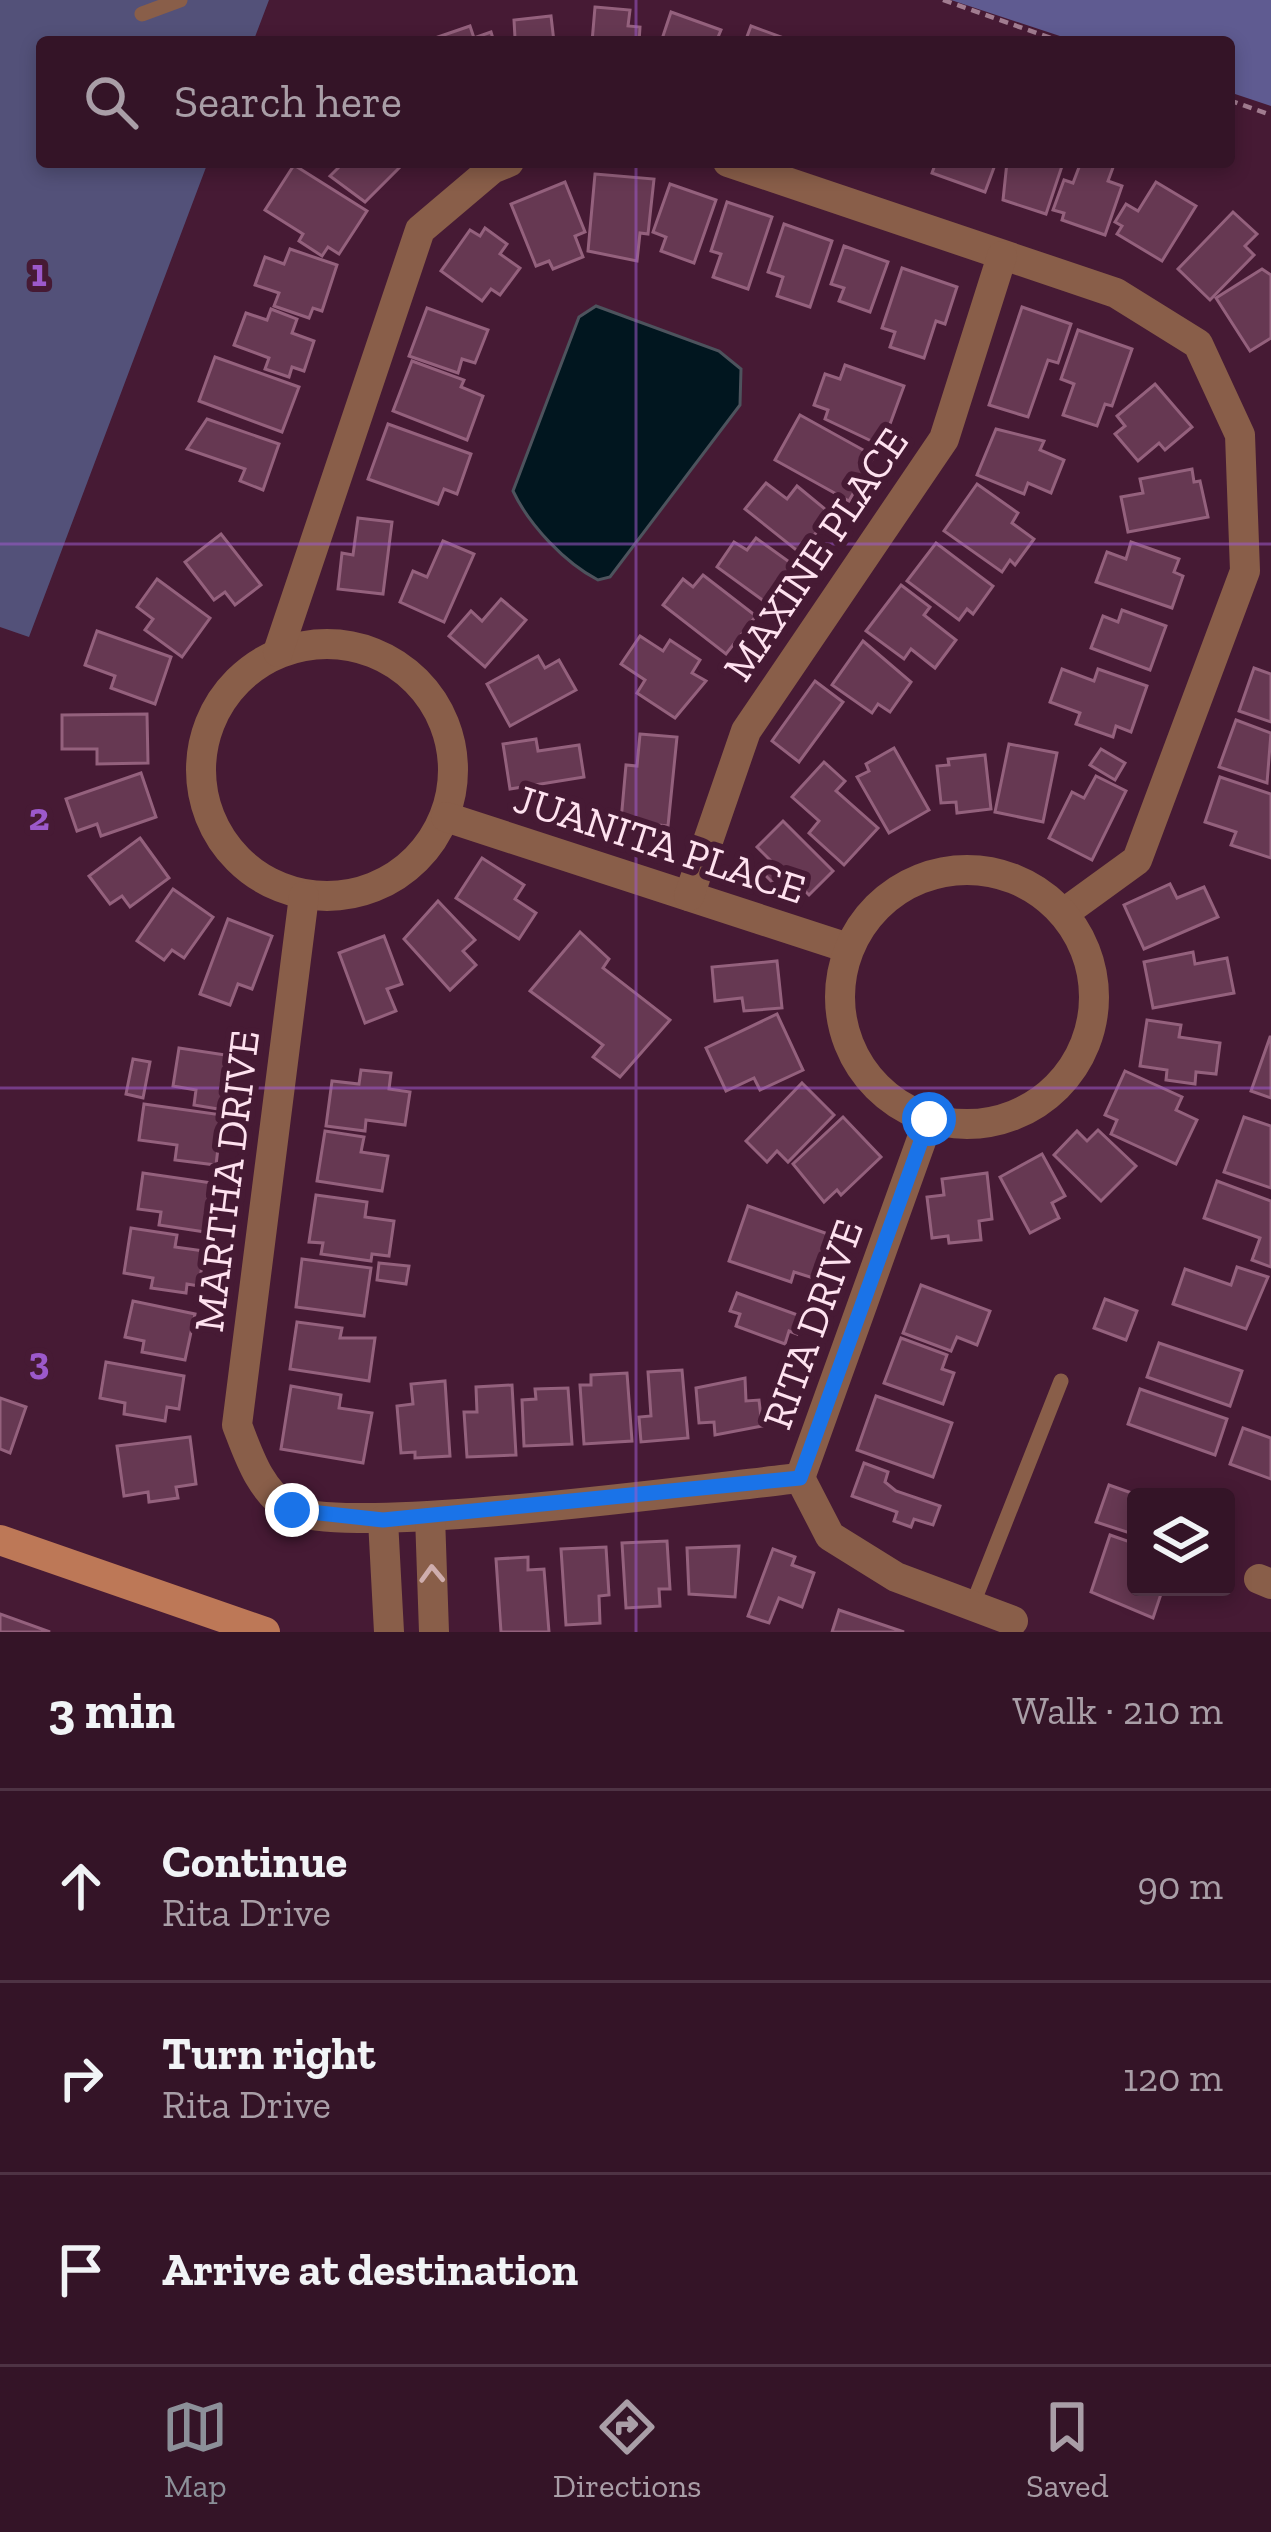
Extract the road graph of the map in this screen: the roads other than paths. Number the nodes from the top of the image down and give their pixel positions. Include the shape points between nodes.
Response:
1 (181, 0) edge
2 (142, 14) dead end
3 (498, 168) edge
4 (745, 168) edge
5 (1002, 256) junction
6 (278, 652) junction
7 (446, 817) junction
8 (304, 896) junction
9 (688, 896) junction
10 (1064, 913) junction
11 (848, 948) junction
12 (929, 1119) junction
13 (1061, 1381) dead end
14 (256, 1474) joint
15 (800, 1478) junction
16 (430, 1516) junction
17 (383, 1520) junction
18 (0, 1540) edge
19 (973, 1606) junction
20 (1013, 1621) dead end
21 (265, 1632) edge
22 (389, 1632) edge
23 (434, 1632) edge

1 - 2 lane
3 - 6 street via 420,230
4 - 5 street
5 - 9 street, MAXINE PLACE via 944,439 746,730
5 - 10 street via 1116,293 1198,344 1240,435 1245,571 1237,593 1137,860
6 - 7 street via 326,642 375,652 416,679 445,720 455,768
6 - 8 street via 233,682 205,729 199,784 216,836 254,875
7 - 8 street via 413,865 379,884 362,893
7 - 9 street, JUANITA PLACE
8 - 14 street, MARTHA DRIVE via 237,1425
9 - 11 street, JUANITA PLACE
10 - 11 street via 1031,885 990,870 946,870 905,884 871,911
10 - 12 street via 1086,948 1096,988 1092,1029 1075,1067 1047,1097 1011,1118 970,1125
11 - 12 street via 841,1018 851,1051 870,1081
12 - 15 street, RITA DRIVE
13 - 19 lane
14 - 17 street, RITA DRIVE via 292,1510
15 - 16 street, RITA DRIVE
15 - 19 street via 830,1536 896,1577
16 - 17 street, RITA DRIVE
23 -> 16 street
17 - 22 street
18 - 21 street
19 - 20 street

